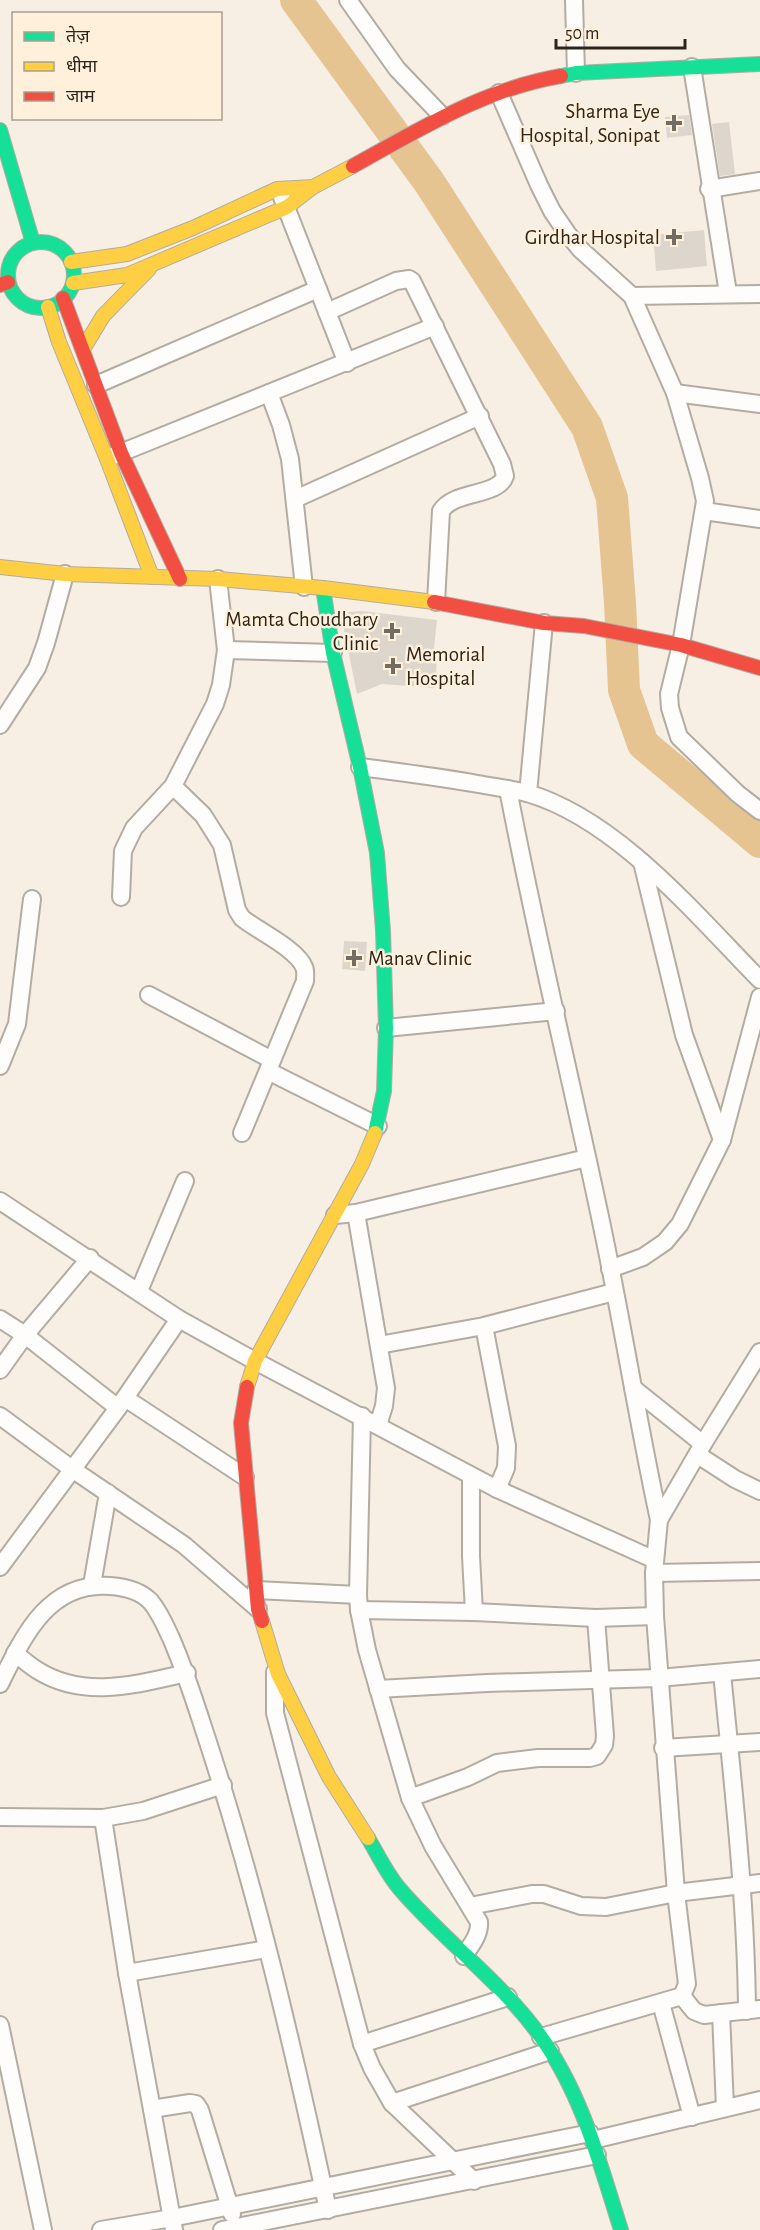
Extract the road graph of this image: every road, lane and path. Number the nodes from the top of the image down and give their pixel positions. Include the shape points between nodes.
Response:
1 (348, 0) edge
2 (574, 0) edge
3 (760, 64) edge
4 (692, 68) junction
5 (576, 73) junction
6 (499, 93) junction
7 (436, 120) junction
8 (0, 130) edge
9 (760, 181) edge
10 (313, 186) junction
11 (277, 189) junction
12 (710, 189) junction
13 (288, 207) junction
14 (33, 243) junction
15 (70, 262) junction
16 (154, 263) junction
17 (4, 283) edge
18 (73, 283) junction
19 (318, 290) junction
20 (728, 293) junction
21 (760, 294) edge
22 (632, 296) junction
23 (63, 298) junction
24 (48, 307) junction
25 (327, 312) junction
26 (435, 326) junction
27 (83, 349) junction
28 (347, 363) junction
29 (96, 385) junction
30 (268, 393) junction
31 (675, 393) junction
32 (760, 404) edge
33 (480, 416) junction
34 (114, 456) junction
35 (295, 499) junction
36 (704, 511) junction
37 (760, 519) edge
38 (0, 567) edge
39 (65, 574) junction
40 (152, 577) junction
41 (180, 579) junction
42 (218, 579) junction
43 (304, 587) junction
44 (323, 588) junction
45 (436, 602) junction
46 (544, 623) junction
47 (681, 645) junction
48 (226, 650) junction
49 (333, 653) junction
50 (760, 668) edge
51 (0, 725) edge
52 (360, 767) junction
53 (173, 786) junction
54 (508, 789) junction
55 (528, 793) junction
56 (760, 811) edge
57 (642, 862) junction
58 (121, 897) dead end
59 (32, 899) dead end
60 (760, 980) edge
61 (149, 996) dead end
62 (760, 997) edge
63 (555, 1011) junction
64 (386, 1028) junction
65 (270, 1065) junction
66 (0, 1066) edge
67 (378, 1126) junction
68 (242, 1133) dead end
69 (722, 1140) junction
70 (587, 1158) junction
71 (185, 1181) dead end
72 (0, 1202) edge
73 (356, 1213) junction
74 (334, 1215) junction
75 (90, 1258) junction
76 (610, 1269) junction
77 (139, 1291) junction
78 (614, 1292) junction
79 (0, 1319) edge
80 (179, 1319) junction
81 (484, 1326) junction
82 (25, 1335) junction
83 (378, 1345) junction
84 (760, 1352) edge
85 (255, 1361) junction
86 (0, 1370) edge
87 (633, 1388) junction
88 (122, 1403) junction
89 (0, 1416) edge
90 (362, 1416) junction
91 (378, 1425) junction
92 (700, 1449) junction
93 (72, 1468) junction
94 (471, 1476) junction
95 (245, 1477) junction
96 (497, 1489) junction
97 (760, 1491) edge
98 (108, 1493) junction
99 (659, 1520) junction
100 (0, 1567) edge
101 (655, 1567) junction
102 (760, 1571) edge
103 (92, 1585) junction
104 (256, 1590) junction
105 (358, 1603) junction
106 (258, 1609) junction
107 (474, 1612) junction
108 (655, 1616) junction
109 (596, 1618) junction
110 (15, 1653) junction
111 (276, 1666) junction
112 (760, 1669) edge
113 (187, 1673) junction
114 (722, 1673) junction
115 (659, 1678) junction
116 (600, 1681) junction
117 (0, 1684) edge
118 (378, 1689) junction
119 (760, 1742) edge
120 (729, 1745) junction
121 (663, 1748) junction
122 (223, 1785) junction
123 (410, 1798) junction
124 (0, 1817) edge
125 (103, 1818) junction
126 (760, 1883) edge
127 (742, 1885) junction
128 (676, 1893) junction
129 (470, 1906) junction
130 (753, 1947) edge
131 (267, 1948) junction
132 (464, 1956) junction
133 (127, 1973) junction
134 (682, 1996) junction
135 (508, 1997) junction
136 (661, 2003) junction
137 (753, 2010) edge
138 (721, 2013) junction
139 (0, 2025) edge
140 (541, 2037) junction
141 (362, 2044) junction
142 (550, 2052) junction
143 (760, 2100) edge
144 (392, 2103) junction
145 (725, 2108) junction
146 (152, 2109) junction
147 (692, 2117) junction
148 (593, 2143) junction
149 (452, 2161) junction
150 (474, 2181) junction
151 (323, 2187) junction
152 (231, 2206) junction
153 (328, 2210) junction
154 (173, 2224) edge
155 (230, 2229) edge
156 (43, 2230) edge
157 (101, 2230) edge
158 (621, 2230) edge

1 - 7 street
2 - 5 street
3 - 4 main road
4 - 5 main road
4 - 12 street
5 - 6 main road via 537,80
6 - 7 main road
6 - 22 street via 557,218 580,249
7 - 10 main road
8 - 14 main road
9 - 12 street
10 - 11 main road
10 - 13 main road
11 - 13 street
11 - 15 main road via 127,254
12 - 20 street
13 - 16 main road
13 - 19 street
14 - 15 main road via 58,247
14 - 17 main road via 12,257
15 - 18 main road
16 - 18 main road via 127,274
16 - 27 main road via 109,310
17 - 24 main road via 23,303
18 - 23 main road
19 - 25 street
19 - 29 street
20 - 21 street
20 - 22 street
22 - 31 street
23 - 24 main road
23 - 27 main road
24 - 34 main road via 59,342
25 - 26 street via 409,279
25 - 28 street
26 - 28 street
26 - 33 street
27 - 29 main road
28 - 30 street
29 - 34 main road
30 - 34 street
30 - 35 street via 286,442
31 - 32 street
31 - 36 street via 702,484
33 - 35 street
33 - 45 street via 505,476 499,485 450,501 441,511
34 - 40 main road
34 - 41 main road
35 - 43 street
36 - 37 street
36 - 47 street
38 - 39 main road
39 - 40 main road
39 - 51 street via 37,668
40 - 41 main road
41 - 42 main road
42 - 43 main road
42 - 48 street
43 - 44 main road
44 - 45 main road
44 - 49 main road
45 - 46 main road
46 - 47 main road via 584,626
46 - 55 street
47 - 50 main road
47 - 56 street via 669,693 679,737
48 - 49 street
48 - 53 street via 215,704
49 - 52 main road
52 - 54 street
52 - 64 main road via 377,853
53 - 58 street via 134,828 125,844
53 - 65 street via 203,815 222,844 242,918 304,965 305,981
54 - 55 street
54 - 63 street
55 - 57 street via 597,827
57 - 60 street
57 - 69 street via 684,1035
59 - 66 street via 17,1024
61 - 65 street
62 - 69 street
63 - 64 street
63 - 70 street
64 - 67 main road via 384,1091
65 - 67 street
65 - 68 street
67 - 74 main road
69 - 76 street via 680,1224 665,1242 643,1257
70 - 73 street
70 - 76 street
71 - 77 street
72 - 75 street
73 - 74 street
73 - 83 street
74 - 85 main road
75 - 77 street
75 - 82 street
76 - 78 street
77 - 80 street
78 - 81 street
78 - 87 street
79 - 82 street
80 - 85 street
80 - 88 street
81 - 83 street
81 - 96 street via 507,1446 506,1468
82 - 86 street
82 - 88 street
83 - 91 street via 386,1397
84 - 92 street
85 - 90 street
85 - 95 main road via 244,1398
87 - 92 street
87 - 99 street
88 - 93 street
88 - 95 street
89 - 93 street
90 - 91 street
90 - 105 street
91 - 94 street
92 - 97 street via 735,1479
92 - 99 street
93 - 98 street
93 - 100 street
94 - 96 street
94 - 107 street
95 - 104 main road
96 - 101 street
98 - 103 street
98 - 106 street via 184,1545
99 - 101 street
101 - 102 street
101 - 108 street
103 - 110 street via 65,1594 36,1618
103 - 113 street via 132,1590 150,1600
104 - 105 street
104 - 106 main road
105 - 107 street
105 - 118 street
106 - 111 main road
107 - 109 street
108 - 109 street
108 - 115 street
109 - 116 street
110 - 113 street via 64,1683 90,1688 123,1687
110 - 117 street
111 - 132 main road via 329,1777 398,1887
111 - 141 street via 275,1713
112 - 114 street
113 - 122 street
114 - 115 street
114 - 120 street
115 - 116 street
115 - 121 street
116 - 118 street
116 - 123 street via 604,1745 597,1756 497,1763
118 - 123 street
119 - 120 street
120 - 121 street
120 - 127 street
121 - 128 street
122 - 125 street via 143,1811
122 - 131 street
123 - 129 street via 433,1846
124 - 125 street
125 - 133 street
126 - 127 street
127 - 128 street
127 - 130 street
128 - 129 street via 606,1907 581,1906 544,1894
128 - 134 street via 687,1984
129 - 132 street via 479,1929
130 - 137 street
131 - 133 street
131 - 151 street
132 - 135 main road
133 - 146 street
134 - 136 street
134 - 138 street via 699,2014
135 - 140 main road
135 - 141 street
136 - 140 street
136 - 147 street
137 - 138 street
138 - 145 street
139 - 156 street
140 - 142 main road
141 - 144 street
142 - 144 street
142 - 148 main road via 565,2076
143 - 145 street
144 - 149 street
145 - 147 street
146 - 152 street via 196,2104
146 - 154 street
147 - 148 street
148 - 149 street
148 - 150 street
148 - 158 main road
149 - 150 street
149 - 151 street
150 - 153 street
151 - 152 street
151 - 153 street
152 - 154 street
152 - 155 street
153 - 155 street
154 - 157 street

